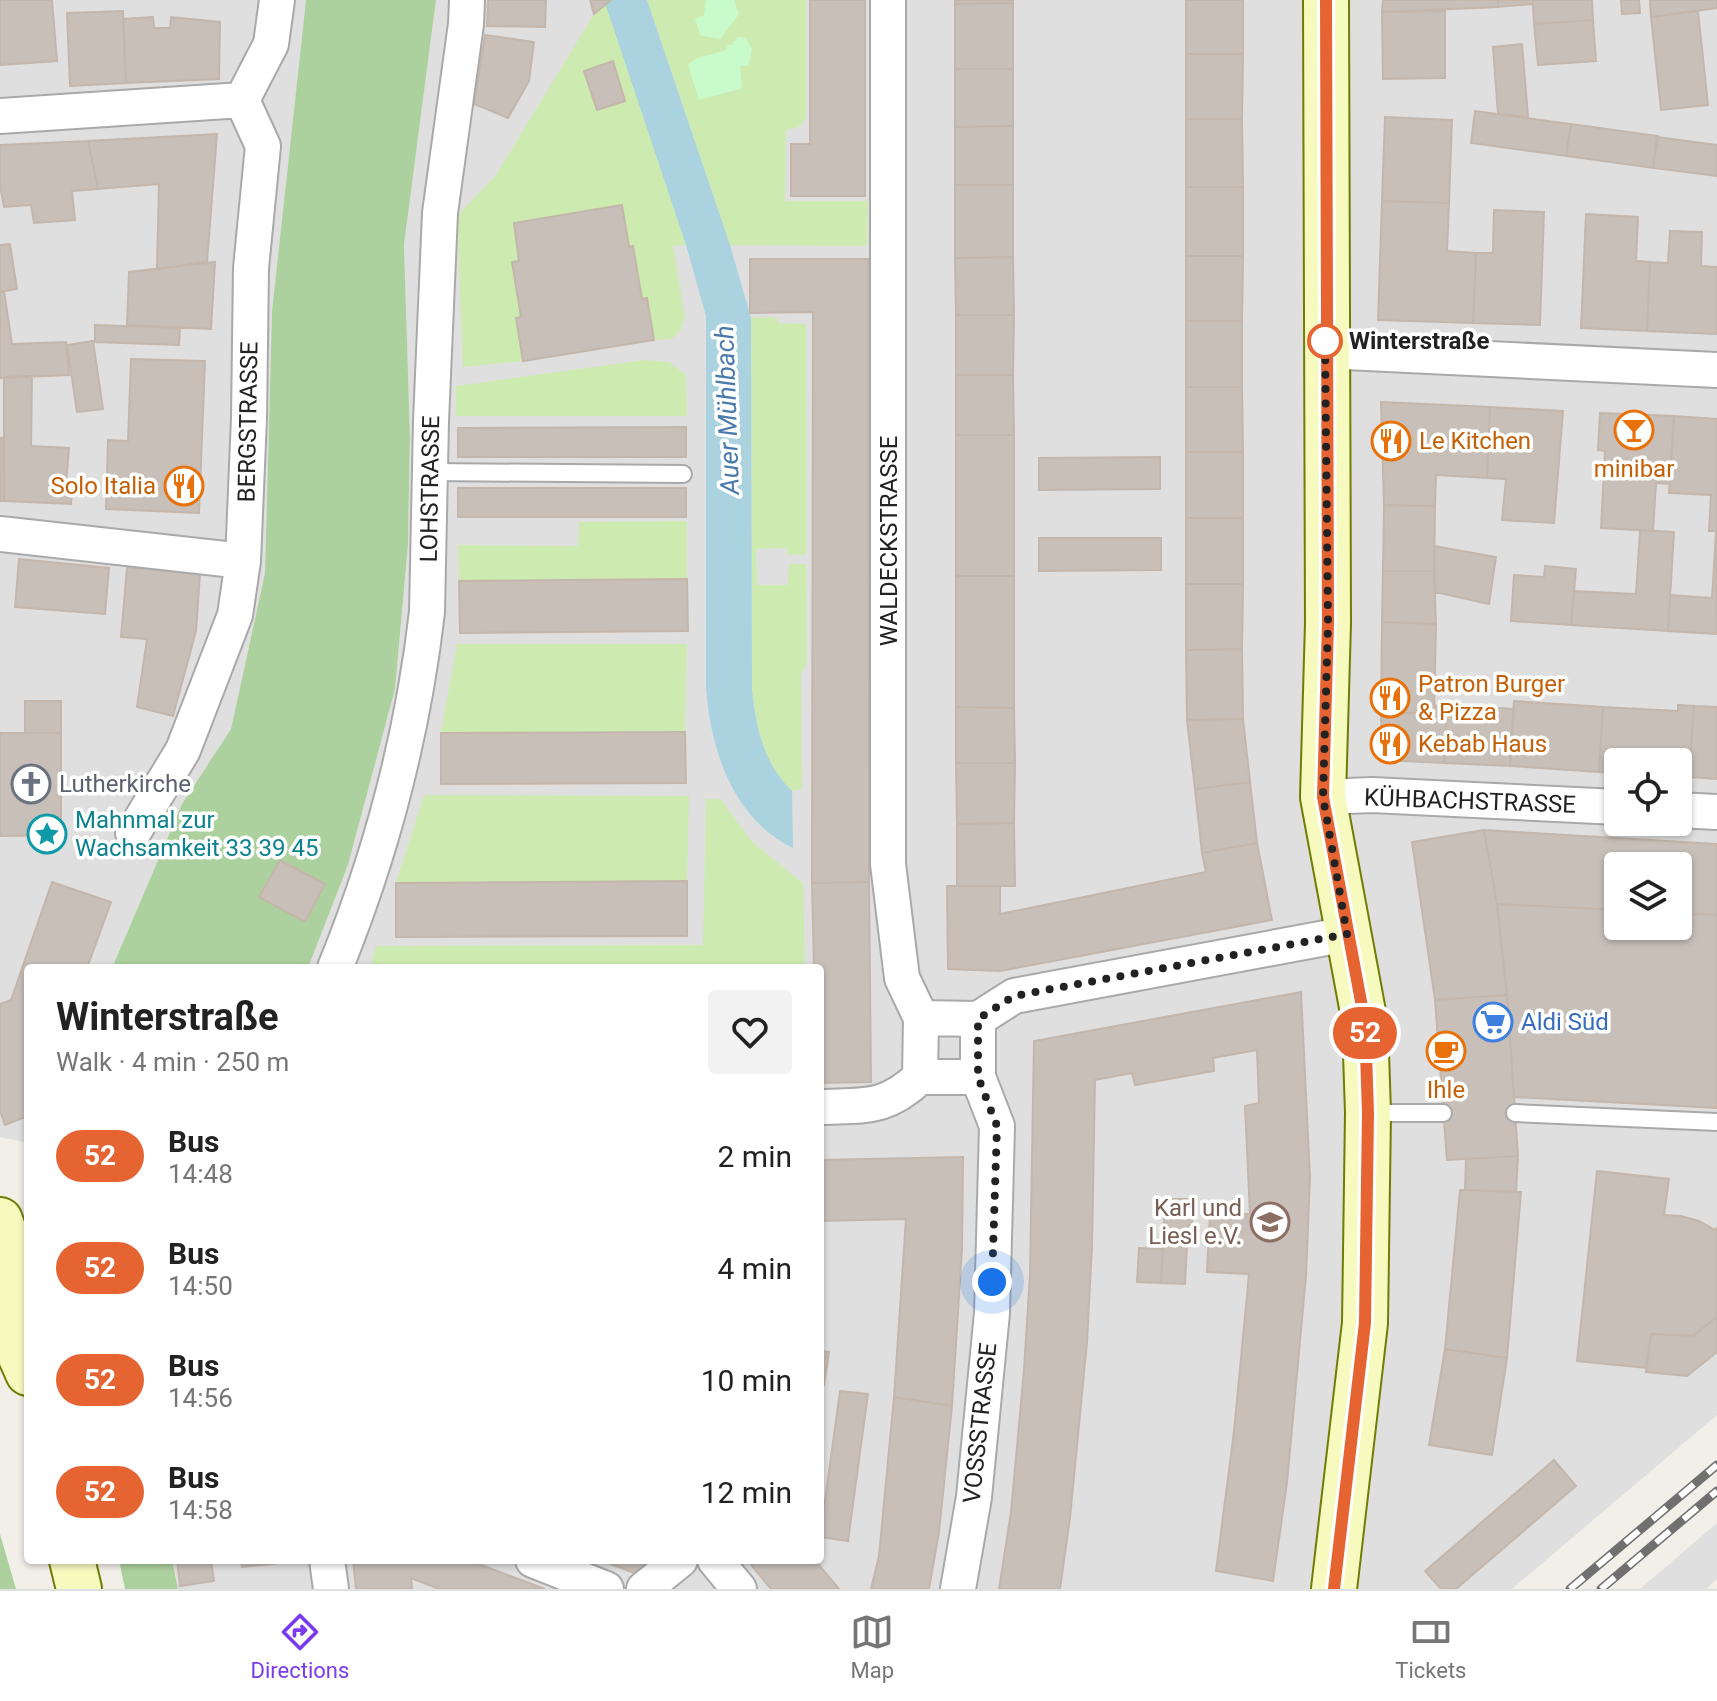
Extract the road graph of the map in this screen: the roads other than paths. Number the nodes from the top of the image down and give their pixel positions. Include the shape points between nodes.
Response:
1 (277, 0) edge
2 (467, 0) edge
3 (888, 0) edge
4 (1326, 0) edge
5 (242, 100) junction
6 (0, 116) edge
7 (1325, 351) junction
8 (1717, 370) edge
9 (430, 472) junction
10 (683, 474) dead end
11 (0, 534) edge
12 (243, 561) junction
13 (1323, 797) junction
14 (1604, 806) edge
15 (1692, 811) edge
16 (1717, 812) edge
17 (133, 833) dead end
18 (1347, 934) junction
19 (336, 964) edge
20 (921, 1018) junction
21 (978, 1019) junction
22 (920, 1077) junction
23 (978, 1077) junction
24 (824, 1107) edge
25 (1368, 1113) junction
26 (1443, 1113) dead end
27 (1515, 1113) dead end
28 (1717, 1122) edge
29 (5, 1240) edge
30 (24, 1304) edge
31 (0, 1315) edge
32 (24, 1364) edge
33 (73, 1564) edge
34 (328, 1564) edge
35 (543, 1564) edge
36 (675, 1564) edge
37 (718, 1564) edge
38 (79, 1589) edge
39 (331, 1589) edge
40 (606, 1589) edge
41 (644, 1589) edge
42 (739, 1589) edge
43 (958, 1589) edge
44 (1334, 1589) edge

1 - 5 street via 271,44
2 - 9 street, LOHSTRASSE via 440,213
3 - 20 street, WALDECKSTRASSE via 888,864 902,978
4 - 7 street
5 - 6 street
5 - 12 street, BERGSTRASSE via 263,146 251,268
7 - 8 street
7 - 13 street via 1328,623
9 - 10 lane
9 - 19 street, LOHSTRASSE via 421,656 395,790
11 - 12 street
12 - 17 street, BERGSTRASSE via 235,615 183,750
13 - 14 street, KÜHBACHSTRASSE via 1385,795
13 - 18 street
15 - 16 street
18 - 21 street via 1014,996
18 - 25 street via 1365,1023
20 - 21 street
20 - 22 street, WALDECKSTRASSE
21 - 23 street, VOSSSTRASSE
22 - 23 street
22 - 24 street via 877,1105
23 - 43 street, VOSSSTRASSE via 997,1126 992,1313 974,1497
25 - 26 lane
25 - 44 street via 1365,1323
27 - 28 lane
29 - 30 street
31 - 32 street
33 - 38 street
34 - 39 street
35 - 40 street
36 - 41 street
37 - 42 street

